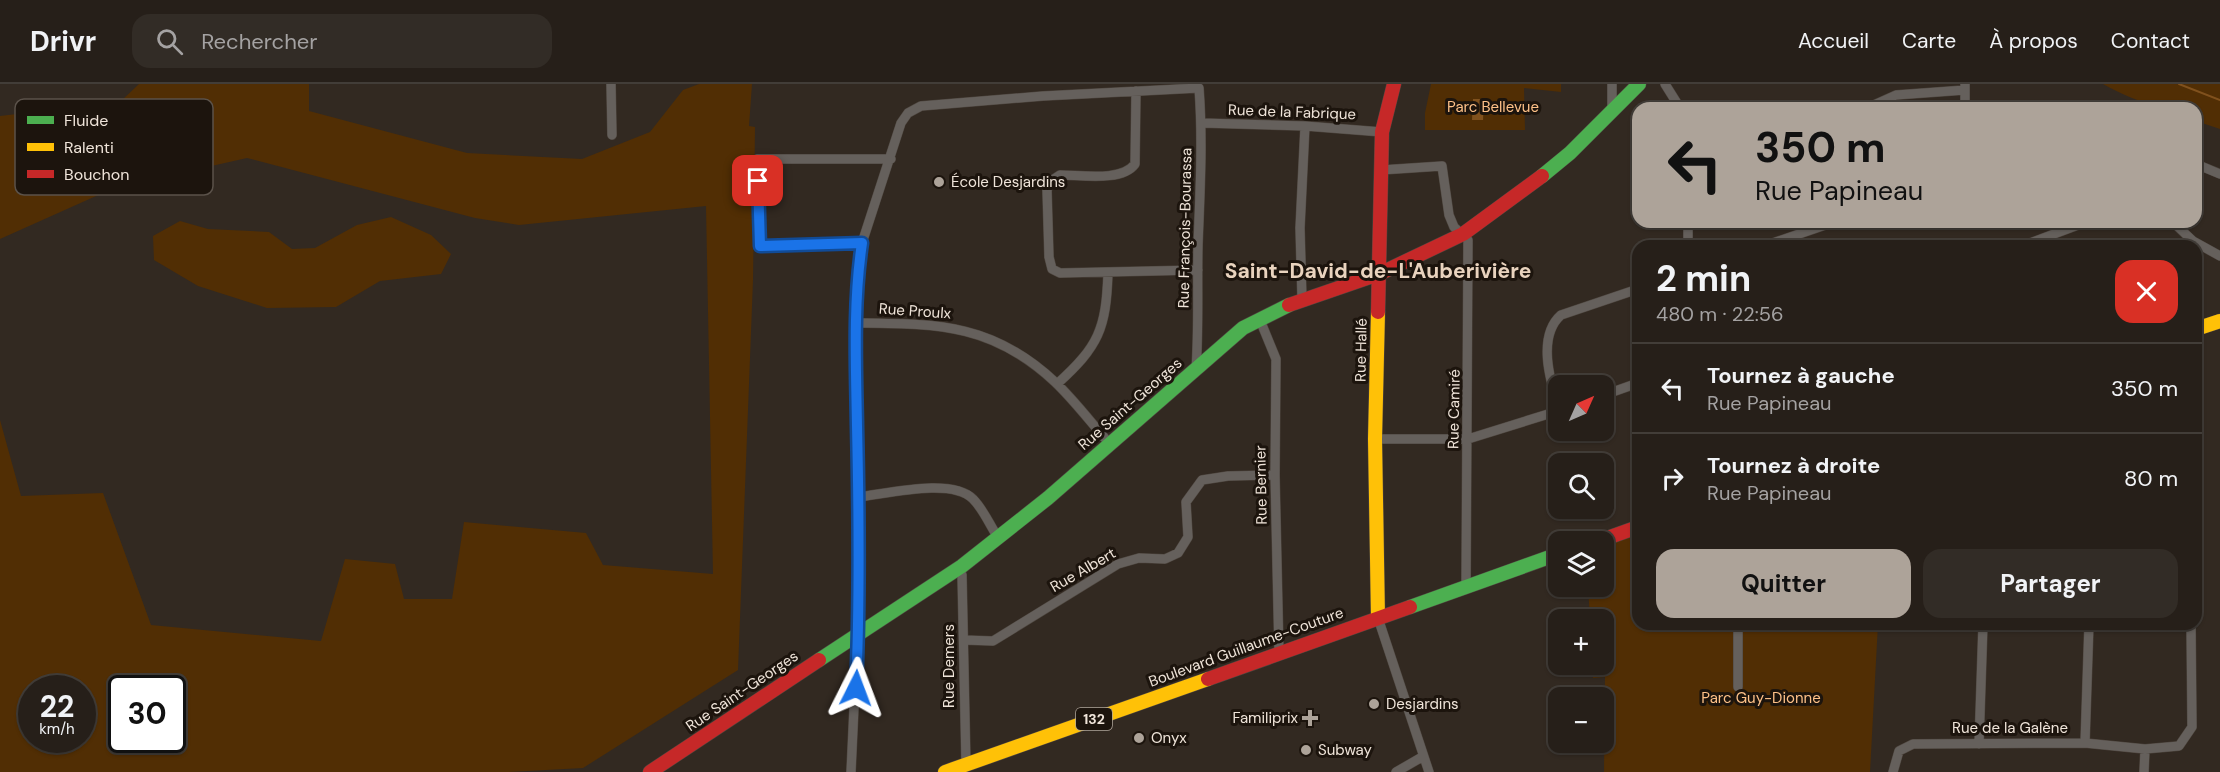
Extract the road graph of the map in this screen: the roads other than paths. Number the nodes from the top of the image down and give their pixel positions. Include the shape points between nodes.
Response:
1 (611, 84) edge
2 (1394, 84) edge
3 (1612, 84) edge
4 (1639, 84) edge
5 (1665, 84) edge
6 (1965, 87) edge
7 (1136, 91) junction
8 (1676, 102) edge
9 (1884, 102) edge
10 (1612, 113) junction
11 (1202, 123) junction
12 (1305, 126) junction
13 (1382, 132) junction
14 (612, 135) dead end
15 (891, 159) junction
16 (2202, 166) edge
17 (1381, 170) junction
18 (2220, 174) edge
19 (1816, 228) edge
20 (2070, 228) edge
21 (2179, 228) edge
22 (1462, 234) junction
23 (1782, 240) edge
24 (2038, 240) edge
25 (2192, 240) edge
26 (862, 243) junction
27 (2202, 246) edge
28 (2220, 256) edge
29 (1198, 270) junction
30 (1108, 273) junction
31 (1379, 274) junction
32 (1632, 291) edge
33 (1302, 299) junction
34 (1260, 320) junction
35 (2220, 321) edge
36 (856, 323) junction
37 (2202, 327) edge
38 (1196, 369) junction
39 (1549, 375) edge
40 (1057, 384) junction
41 (1632, 385) edge
42 (1614, 391) edge
43 (1548, 412) edge
44 (1375, 439) junction
45 (1468, 439) junction
46 (1110, 444) junction
47 (1275, 475) junction
48 (858, 497) junction
49 (1632, 529) edge
50 (1614, 536) edge
51 (999, 539) junction
52 (1548, 558) edge
53 (959, 568) junction
54 (1466, 587) junction
55 (1378, 618) junction
56 (1738, 630) edge
57 (1983, 630) edge
58 (2089, 630) edge
59 (2191, 630) edge
60 (858, 635) junction
61 (964, 640) junction
62 (1279, 653) junction
63 (1738, 687) dead end
64 (2085, 743) junction
65 (1979, 744) junction
66 (2145, 749) junction
67 (1422, 757) junction
68 (966, 765) junction
69 (650, 772) edge
70 (851, 772) edge
71 (945, 772) edge
72 (1396, 772) edge
73 (1429, 772) edge
74 (1893, 772) edge
75 (2144, 772) edge

1 - 14 street
2 - 13 street, Rue Hallé
3 - 10 street
4 - 10 street, Rue Saint-Georges
5 - 8 street
6 - 9 street via 1906,94
7 - 11 street, Rue François-Bourassa via 1199,88
7 - 15 street via 921,106 908,113 901,123
7 - 30 street via 1135,164 1130,170 1119,174 1060,175 1047,190 1048,257 1053,269 1060,273
10 - 22 street, Rue Saint-Georges via 1545,174
11 - 12 street, Rue de la Fabrique
11 - 29 street, Rue François-Bourassa
12 - 13 street, Rue de la Fabrique
12 - 33 street via 1300,228
13 - 17 street, Rue Hallé
15 - 26 street
15 - 26 street via 757,159 760,246
16 - 18 street
17 - 22 street, Rue Camiré via 1442,166 1449,215
17 - 31 street, Rue Hallé
19 - 23 street
20 - 24 street
21 - 25 street
22 - 31 street, Rue Saint-Georges
22 - 45 street, Rue Camiré via 1468,240
26 - 36 street via 856,281
27 - 28 street
29 - 30 street
29 - 38 street, Rue François-Bourassa
30 - 40 street via 1107,307 1099,335 1086,357
31 - 33 street, Rue Saint-Georges
31 - 44 street, Rue Hallé
32 - 39 street via 1561,315 1552,322
33 - 34 street, Rue Saint-Georges
34 - 38 street, Rue Saint-Georges via 1243,328
34 - 47 street, Rue Bernier via 1276,359
35 - 37 street
36 - 40 street, Rue Proulx via 923,324 1001,342
36 - 48 street
38 - 46 street, Rue Saint-Georges
40 - 46 street, Rue Proulx
41 - 42 street
43 - 45 street
44 - 45 street
44 - 55 street, Rue Hallé
45 - 54 street, Rue Camiré
46 - 51 street, Rue Saint-Georges
47 - 61 street, Rue Albert via 1202,480 1186,502 1188,537 1178,553 1165,559 1139,558 1118,564 993,641
47 - 62 street, Rue Bernier
48 - 51 street via 950,488 972,497
48 - 60 street
49 - 50 street
51 - 53 street, Rue Saint-Georges
52 - 54 street, Boulevard Guillaume-Couture / 132
53 - 60 street, Rue Saint-Georges
53 - 61 street, Rue Demers
54 - 55 street, Boulevard Guillaume-Couture / 132
55 - 62 street, Boulevard Guillaume-Couture / 132
55 - 67 street
56 - 63 street
57 - 65 street
58 - 64 street
59 - 66 street, Rue de la Galène via 2192,728 2180,746
60 - 69 street, Rue Saint-Georges
60 - 70 street
61 - 68 street, Rue Demers
62 - 68 street, Boulevard Guillaume-Couture / 132
64 - 65 street, Rue de la Galène
64 - 66 street, Rue de la Galène
65 - 74 street, Rue de la Galène via 1913,744 1899,750
66 - 75 street
67 - 72 street
67 - 73 street
68 - 71 street, Boulevard Guillaume-Couture / 132

